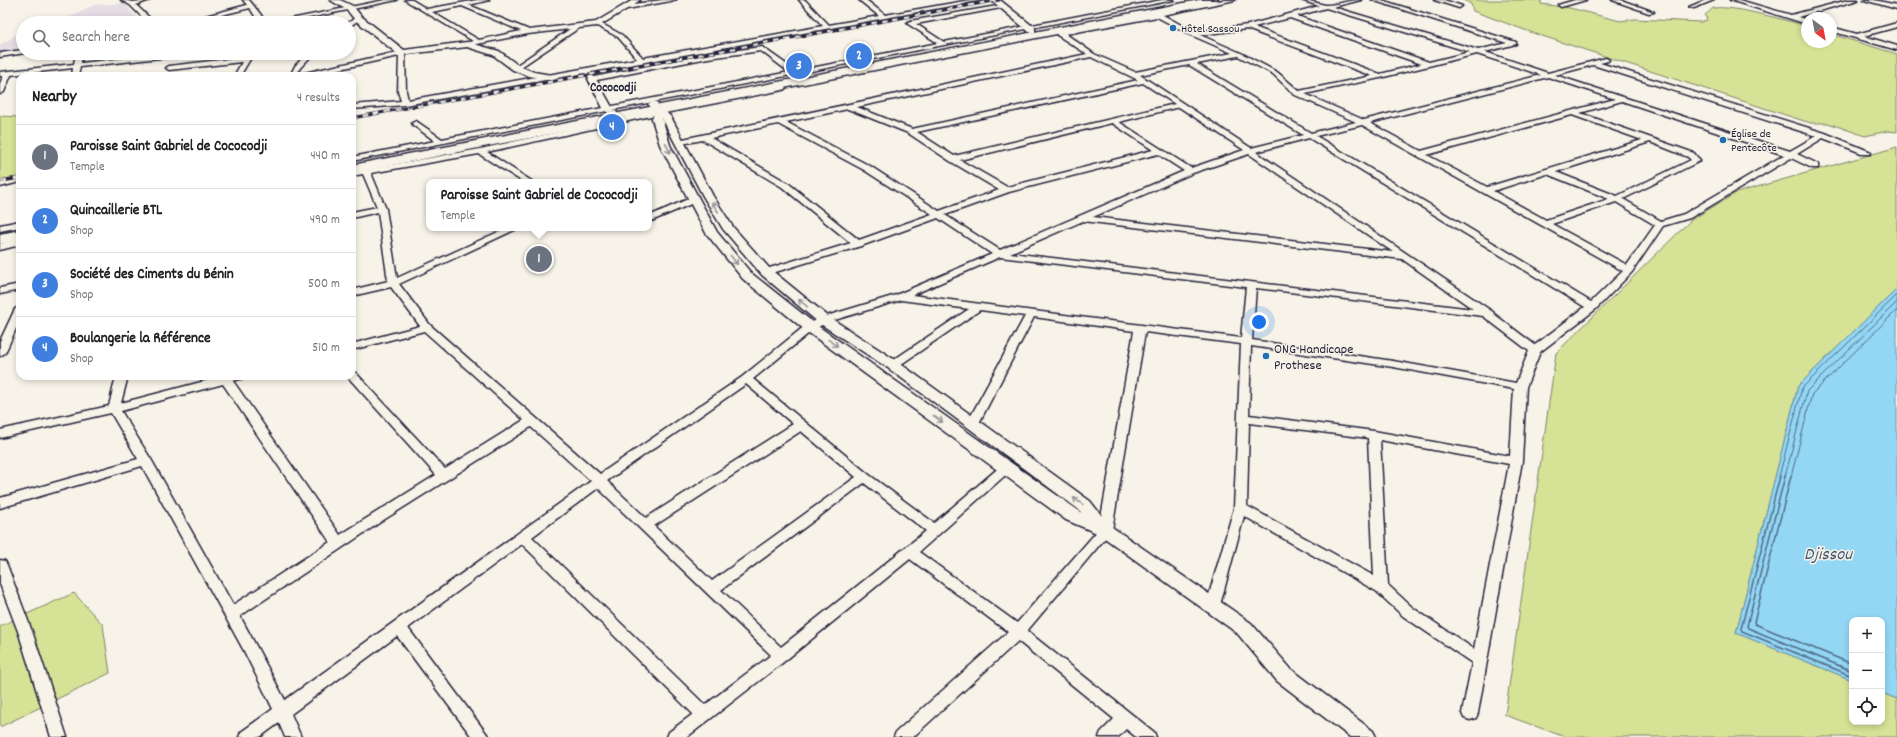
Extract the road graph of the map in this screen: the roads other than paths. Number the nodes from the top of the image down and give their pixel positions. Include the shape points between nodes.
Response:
1 (124, 0) edge
2 (147, 0) edge
3 (246, 0) edge
4 (334, 0) edge
5 (394, 0) edge
6 (408, 0) edge
7 (486, 0) edge
8 (637, 0) edge
9 (653, 0) edge
10 (673, 0) edge
11 (802, 0) edge
12 (862, 0) edge
13 (928, 0) edge
14 (980, 0) edge
15 (995, 0) edge
16 (1171, 0) edge
17 (1191, 0) edge
18 (1214, 0) edge
19 (1232, 0) edge
20 (1304, 0) edge
21 (1358, 0) edge
22 (1375, 0) edge
23 (1437, 0) edge
24 (1583, 0) edge
25 (1615, 0) edge
26 (1711, 0) edge
27 (1732, 0) edge
28 (1855, 0) edge
29 (1867, 0) edge
30 (664, 1) junction
31 (132, 4) junction
32 (464, 5) junction
33 (1561, 5) dead end
34 (251, 6) junction
35 (1459, 6) dead end
36 (936, 7) junction
37 (1003, 7) junction
38 (1324, 7) junction
39 (1692, 7) dead end
40 (1897, 7) edge
41 (350, 8) junction
42 (623, 8) junction
43 (426, 11) junction
44 (1651, 12) dead end
45 (1158, 14) junction
46 (145, 16) edge
47 (210, 16) edge
48 (259, 16) edge
49 (309, 16) edge
50 (1291, 16) junction
51 (883, 17) junction
52 (1792, 17) junction
53 (358, 18) joint
54 (1801, 20) edge
55 (598, 24) junction
56 (1897, 25) edge
57 (580, 26) junction
58 (827, 27) junction
59 (1248, 27) junction
60 (1031, 29) junction
61 (1837, 31) edge
62 (528, 32) junction
63 (1060, 33) junction
64 (1193, 34) junction
65 (1858, 37) junction
66 (477, 41) junction
67 (467, 44) junction
68 (943, 44) junction
69 (1897, 48) edge
70 (1478, 52) junction
71 (16, 53) edge
72 (402, 53) junction
73 (0, 54) edge
74 (1239, 54) junction
75 (1092, 55) junction
76 (78, 60) edge
77 (122, 60) edge
78 (176, 60) edge
79 (225, 60) edge
80 (246, 60) edge
81 (304, 60) edge
82 (1606, 60) dead end
83 (642, 61) junction
84 (1190, 63) junction
85 (1429, 64) junction
86 (1595, 64) junction
87 (78, 65) junction
88 (516, 68) junction
89 (20, 72) edge
90 (76, 72) edge
91 (239, 72) edge
92 (295, 72) edge
93 (316, 72) edge
94 (793, 72) junction
95 (16, 73) edge
96 (4, 74) edge
97 (1134, 74) junction
98 (590, 75) junction
99 (1380, 76) junction
100 (1549, 76) junction
101 (554, 78) junction
102 (1143, 81) junction
103 (0, 92) edge
104 (1298, 93) junction
105 (1623, 99) junction
106 (405, 103) junction
107 (1180, 105) junction
108 (356, 106) edge
109 (656, 106) junction
110 (850, 107) junction
111 (612, 112) junction
112 (1574, 113) junction
113 (1113, 121) junction
114 (1362, 121) junction
115 (416, 122) dead end
116 (780, 122) junction
117 (911, 131) junction
118 (1308, 135) junction
119 (1822, 135) junction
120 (704, 137) junction
121 (1650, 140) junction
122 (440, 141) junction
123 (681, 142) junction
124 (480, 151) junction
125 (1159, 151) junction
126 (1250, 151) junction
127 (1867, 152) dead end
128 (1420, 154) junction
129 (1790, 154) junction
130 (356, 158) edge
131 (953, 159) junction
132 (356, 162) edge
133 (1815, 166) dead end
134 (356, 169) edge
135 (1190, 171) junction
136 (1547, 171) junction
137 (366, 172) junction
138 (356, 173) edge
139 (524, 179) edge
140 (16, 181) edge
141 (0, 184) edge
142 (1006, 190) junction
143 (1487, 190) junction
144 (695, 199) junction
145 (1617, 199) junction
146 (382, 210) junction
147 (356, 215) edge
148 (938, 215) junction
149 (652, 218) edge
150 (1080, 218) junction
151 (1546, 223) junction
152 (1660, 224) junction
153 (16, 225) edge
154 (0, 228) edge
155 (16, 230) edge
156 (507, 231) edge
157 (0, 233) edge
158 (16, 237) edge
159 (0, 239) edge
160 (16, 243) edge
161 (858, 244) junction
162 (0, 247) edge
163 (999, 254) junction
164 (1405, 256) junction
165 (1630, 270) junction
166 (766, 272) junction
167 (393, 283) junction
168 (1251, 285) junction
169 (16, 288) edge
170 (0, 291) edge
171 (356, 292) edge
172 (900, 297) junction
173 (978, 307) junction
174 (1592, 307) junction
175 (1031, 314) junction
176 (1489, 314) junction
177 (16, 318) edge
178 (824, 320) junction
179 (426, 327) junction
180 (810, 327) junction
181 (1140, 328) junction
182 (1246, 342) junction
183 (356, 346) edge
184 (1535, 350) junction
185 (0, 353) edge
186 (893, 365) junction
187 (356, 379) edge
188 (746, 379) junction
189 (121, 380) edge
190 (222, 380) edge
191 (227, 380) edge
192 (1520, 387) junction
193 (114, 409) junction
194 (1242, 418) junction
195 (532, 421) junction
196 (973, 423) junction
197 (802, 425) junction
198 (0, 434) edge
199 (1374, 435) junction
200 (146, 461) junction
201 (1516, 461) junction
202 (1006, 468) junction
203 (443, 475) junction
204 (864, 477) junction
205 (599, 481) junction
206 (0, 503) edge
207 (1240, 508) junction
208 (645, 525) junction
209 (1105, 530) junction
210 (934, 532) junction
211 (523, 536) junction
212 (337, 542) junction
213 (910, 552) junction
214 (0, 565) edge
215 (1381, 587) junction
216 (712, 589) junction
217 (1213, 604) junction
218 (231, 614) junction
219 (399, 627) junction
220 (1018, 632) junction
221 (781, 656) junction
222 (1479, 660) junction
223 (283, 711) junction
224 (1470, 713) dead end
225 (704, 714) junction
226 (1125, 719) junction
227 (59, 737) edge
228 (247, 737) edge
229 (293, 737) edge
230 (482, 737) edge
231 (675, 737) edge
232 (902, 737) edge
233 (1107, 737) edge
234 (1148, 737) edge
235 (1366, 737) edge

1 - 31 street
2 - 31 street
3 - 34 street
4 - 41 street
5 - 41 street
6 - 43 street
7 - 32 street
8 - 42 street
9 - 30 street
10 - 30 street
11 - 58 street
12 - 51 street
13 - 36 street
14 - 36 street
15 - 37 street
16 - 60 street
17 - 60 highway
18 - 109 highway
19 - 45 street
20 - 38 street
21 - 38 street
22 - 70 street via 1514,43
23 - 35 street
24 - 33 street
25 - 44 street
26 - 39 street
27 - 52 street
28 - 52 street
29 - 40 street
30 - 42 street
31 - 46 street
32 - 43 street
32 - 62 street
34 - 47 street
34 - 48 street
36 - 51 street
37 - 60 street
37 - 68 street via 910,23
38 - 50 street
38 - 70 street
41 - 49 street
41 - 53 street
42 - 55 street
43 - 66 street
45 - 63 street
45 - 64 street
50 - 59 street
50 - 85 street
51 - 58 street
52 - 54 street
53 - 72 street
55 - 57 street
55 - 83 street via 620,36
56 - 65 street
57 - 62 street
57 - 88 street
58 - 83 street
59 - 64 street
59 - 99 street
60 - 68 street
60 - 109 highway
61 - 65 street
62 - 66 street
63 - 75 street
63 - 109 street
64 - 74 street
65 - 69 street
66 - 67 street
67 - 72 street
67 - 88 street via 496,53
68 - 94 street
70 - 85 street
70 - 100 street
71 - 73 street
72 - 93 street
72 - 106 street via 402,91
74 - 84 street
74 - 104 street via 1276,73
75 - 97 street
75 - 110 street
76 - 87 street
77 - 87 street
78 - 79 street via 167,70
80 - 91 street
81 - 92 street
82 - 86 street
83 - 98 street
84 - 97 street
84 - 118 street
85 - 99 street
86 - 100 street
86 - 119 street
87 - 89 street
87 - 90 street
88 - 101 street
94 - 98 street via 762,50
94 - 109 street
95 - 96 street
96 - 103 street
97 - 102 street
98 - 101 street
98 - 111 street
99 - 104 street
100 - 105 street
100 - 114 street
101 - 106 street
102 - 107 street
102 - 117 street
104 - 114 street
105 - 112 street
105 - 129 street
106 - 108 street
107 - 113 street
107 - 126 street
109 - 111 highway
109 - 123 street
109 - 124 street
109 -> 144 street via 657,119 666,145
110 - 116 street
110 - 117 street
111 - 122 street
111 - 132 highway
111 - 134 highway
112 - 121 street
112 - 128 street
113 - 125 street
113 - 131 street
114 - 118 street
114 - 128 street
115 - 122 street
116 - 120 street
116 - 148 street via 866,168
117 - 131 street
118 - 126 street
118 - 174 street
119 - 127 street
119 - 129 street
120 - 123 street
120 - 161 street via 785,185
121 - 136 street
121 - 145 street via 1691,155 1696,161
122 - 130 street
166 -> 123 street via 729,229 708,196
124 - 137 street
124 - 139 street
125 - 135 street
125 - 142 street
126 - 135 street
126 - 164 street
128 - 143 street
129 - 133 street
129 - 152 street via 1687,216
131 - 142 street
135 - 150 street
136 - 143 street
136 - 145 street
137 - 138 street
137 - 146 street
140 - 141 street
142 - 148 street
143 - 151 street
144 - 149 street
144 -> 180 street via 712,233 747,276
145 - 151 street
145 - 152 street
146 - 147 street
146 - 167 street
148 - 161 street
148 - 163 street
150 - 163 street
150 - 164 street
151 - 165 street
152 - 165 street
153 - 154 street
155 - 157 highway
156 - 167 street
158 - 159 highway
160 - 162 street
161 - 166 street
163 - 168 street
163 - 172 street
164 - 176 street
165 - 174 street
178 -> 166 street
167 - 171 street
167 - 179 street
168 - 176 street
168 - 182 street
169 - 170 street
172 - 173 street
172 - 178 street
173 - 175 street
173 - 186 street
174 - 184 street
175 - 181 street
175 - 196 street
176 - 184 street
177 - 185 street
178 - 180 street
178 - 186 street
179 - 183 street
179 - 195 street
180 - 188 street
180 -> 202 street
181 - 182 street
181 - 209 street
182 - 192 street via 1393,364
182 - 194 street
184 - 192 street
186 - 196 street
187 - 203 street
188 - 197 street
188 - 205 street
189 - 193 street
190 - 193 street
191 - 212 street
192 - 201 street
193 - 198 street
193 - 200 street
194 - 199 street
194 - 207 street
195 - 203 street
195 - 205 street
209 -> 196 street via 1084,505
197 - 204 street
197 - 208 street
199 - 201 street
199 - 215 street
200 - 206 street
200 - 218 street
201 - 222 street
202 - 209 street via 1072,516
202 - 210 street
203 - 212 street
204 - 210 street
204 - 216 street
205 - 208 street
205 - 211 street
207 - 215 street
207 - 217 street
208 - 216 street
209 - 217 street
209 - 220 street
210 - 213 street
211 - 219 street
211 - 225 street
212 - 218 street
213 - 220 street
213 - 221 street
214 - 227 street via 26,634
215 - 222 street via 1408,612
216 - 221 street
217 - 235 street via 1244,628 1284,675
218 - 223 street
219 - 223 street
219 - 230 street
220 - 226 street
220 - 232 street
221 - 225 street
222 - 224 street
223 - 228 street
223 - 229 street
225 - 231 street
226 - 233 street
226 - 234 street

